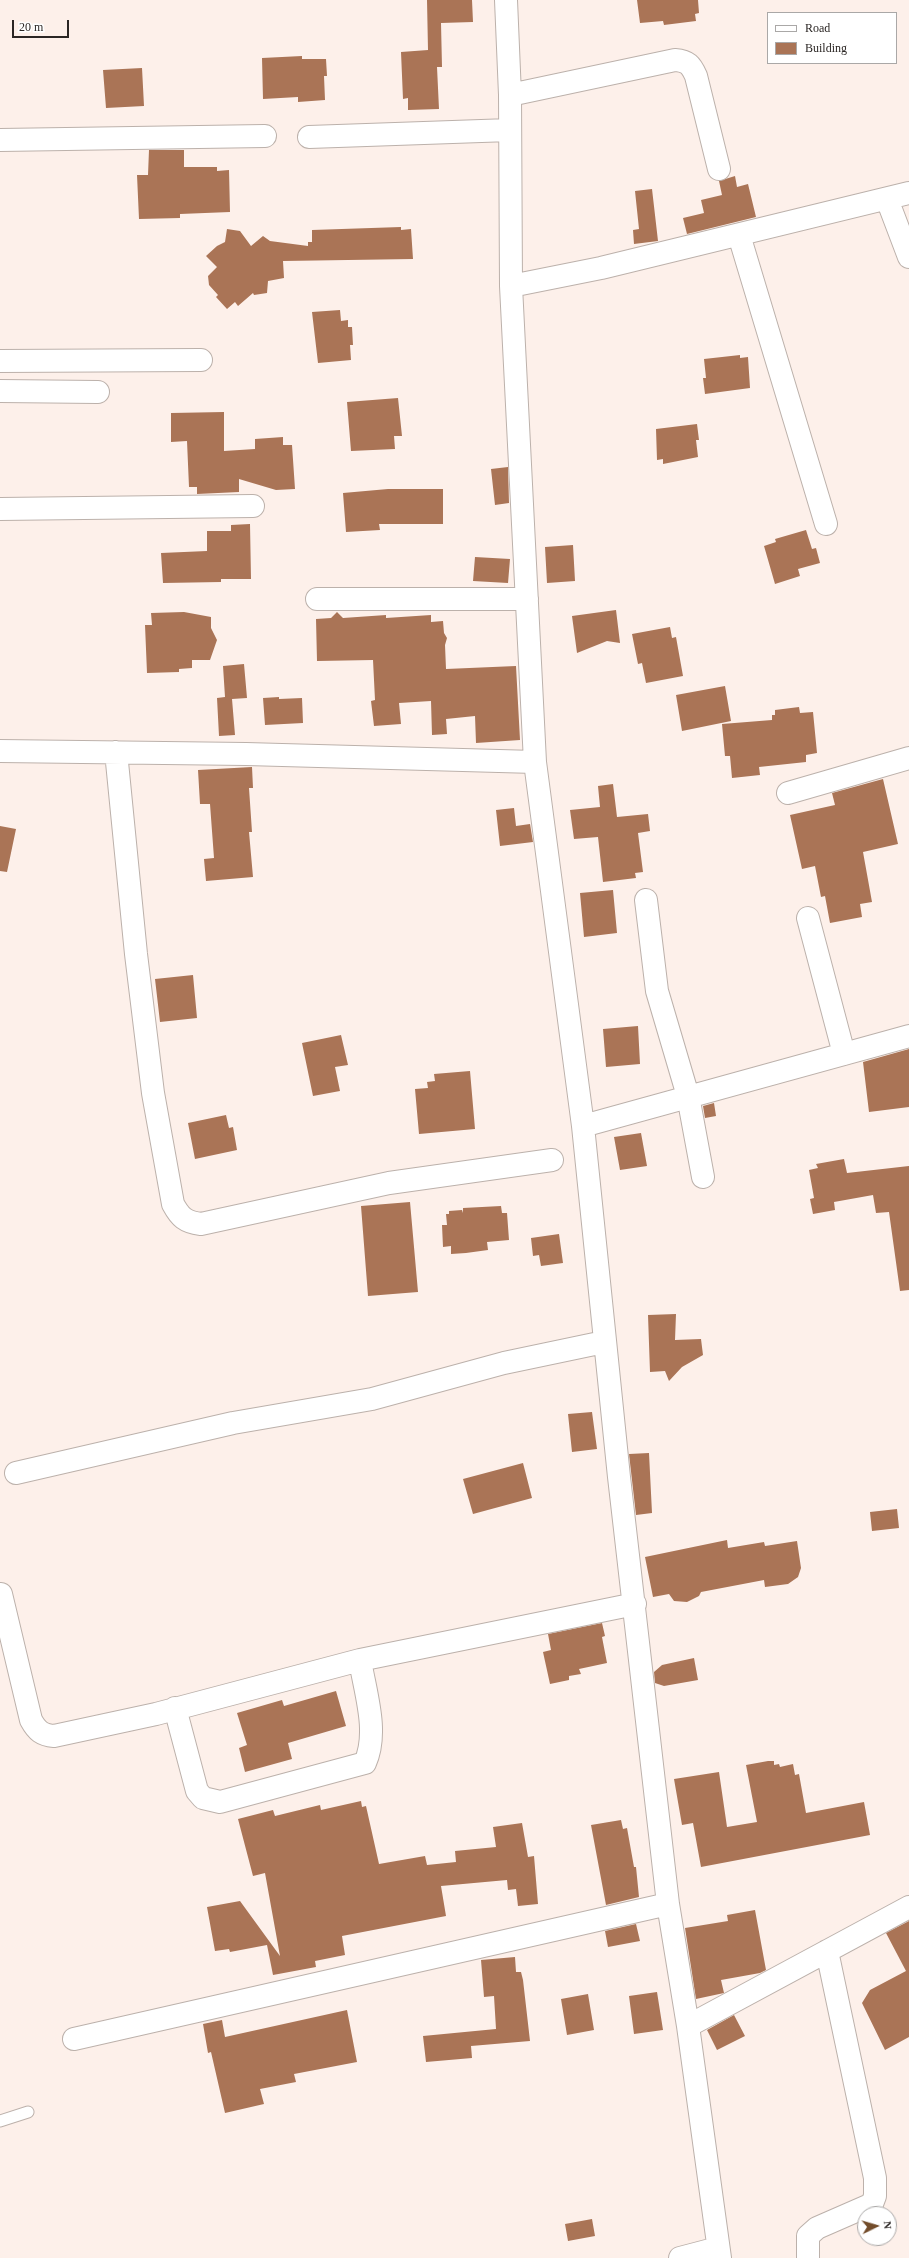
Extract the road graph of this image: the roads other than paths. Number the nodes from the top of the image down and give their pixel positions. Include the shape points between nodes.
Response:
1 (506, 0) edge
2 (510, 95) junction
3 (510, 130) junction
4 (265, 136) dead end
5 (309, 137) dead end
6 (0, 140) edge
7 (719, 169) dead end
8 (909, 193) edge
9 (887, 199) junction
10 (739, 235) junction
11 (909, 257) edge
12 (511, 286) junction
13 (201, 360) dead end
14 (0, 361) edge
15 (0, 391) edge
16 (98, 392) dead end
17 (253, 506) dead end
18 (0, 508) edge
19 (826, 524) dead end
20 (317, 599) dead end
21 (527, 599) junction
22 (0, 751) edge
23 (116, 752) junction
24 (909, 758) edge
25 (535, 762) junction
26 (788, 793) dead end
27 (646, 900) dead end
28 (808, 918) dead end
29 (909, 1036) edge
30 (844, 1054) junction
31 (688, 1096) junction
32 (583, 1126) junction
33 (552, 1160) dead end
34 (703, 1177) dead end
35 (604, 1342) junction
36 (16, 1473) dead end
37 (1, 1594) dead end
38 (635, 1604) junction
39 (360, 1660) junction
40 (175, 1708) junction
41 (668, 1904) junction
42 (909, 1907) edge
43 (827, 1951) junction
44 (688, 2026) junction
45 (74, 2039) dead end
46 (28, 2112) dead end
47 (0, 2121) edge
48 (719, 2253) edge
49 (680, 2258) edge
50 (808, 2258) edge

1 - 2 street
2 - 3 street
2 - 7 street via 675,60 685,61 696,76
3 - 5 street
3 - 12 street
4 - 6 street
8 - 9 street
9 - 10 street
9 - 11 street
10 - 12 street via 601,268
10 - 19 street
12 - 21 street
13 - 14 street
15 - 16 street
17 - 18 street
20 - 21 street
21 - 25 street
22 - 23 street
23 - 25 street
23 - 33 street via 153,1093 173,1204 180,1216 189,1223 201,1224 389,1183
24 - 26 street
25 - 32 street
27 - 31 street via 657,991
28 - 30 street
29 - 30 street
30 - 31 street
31 - 32 street
31 - 34 street
32 - 35 street
35 - 36 street via 504,1363 372,1399 233,1423
35 - 38 street
37 - 40 street via 31,1720 37,1730 45,1735 54,1736
38 - 39 street
38 - 41 street
39 - 40 street
39 - 40 street via 372,1736 365,1763 220,1802 203,1798 197,1791
41 - 44 street
41 - 45 street
42 - 43 street
43 - 44 street
43 - 50 street via 875,2178 875,2196 872,2204 816,2228 808,2236
44 - 48 street
46 - 47 lane
48 - 49 street

